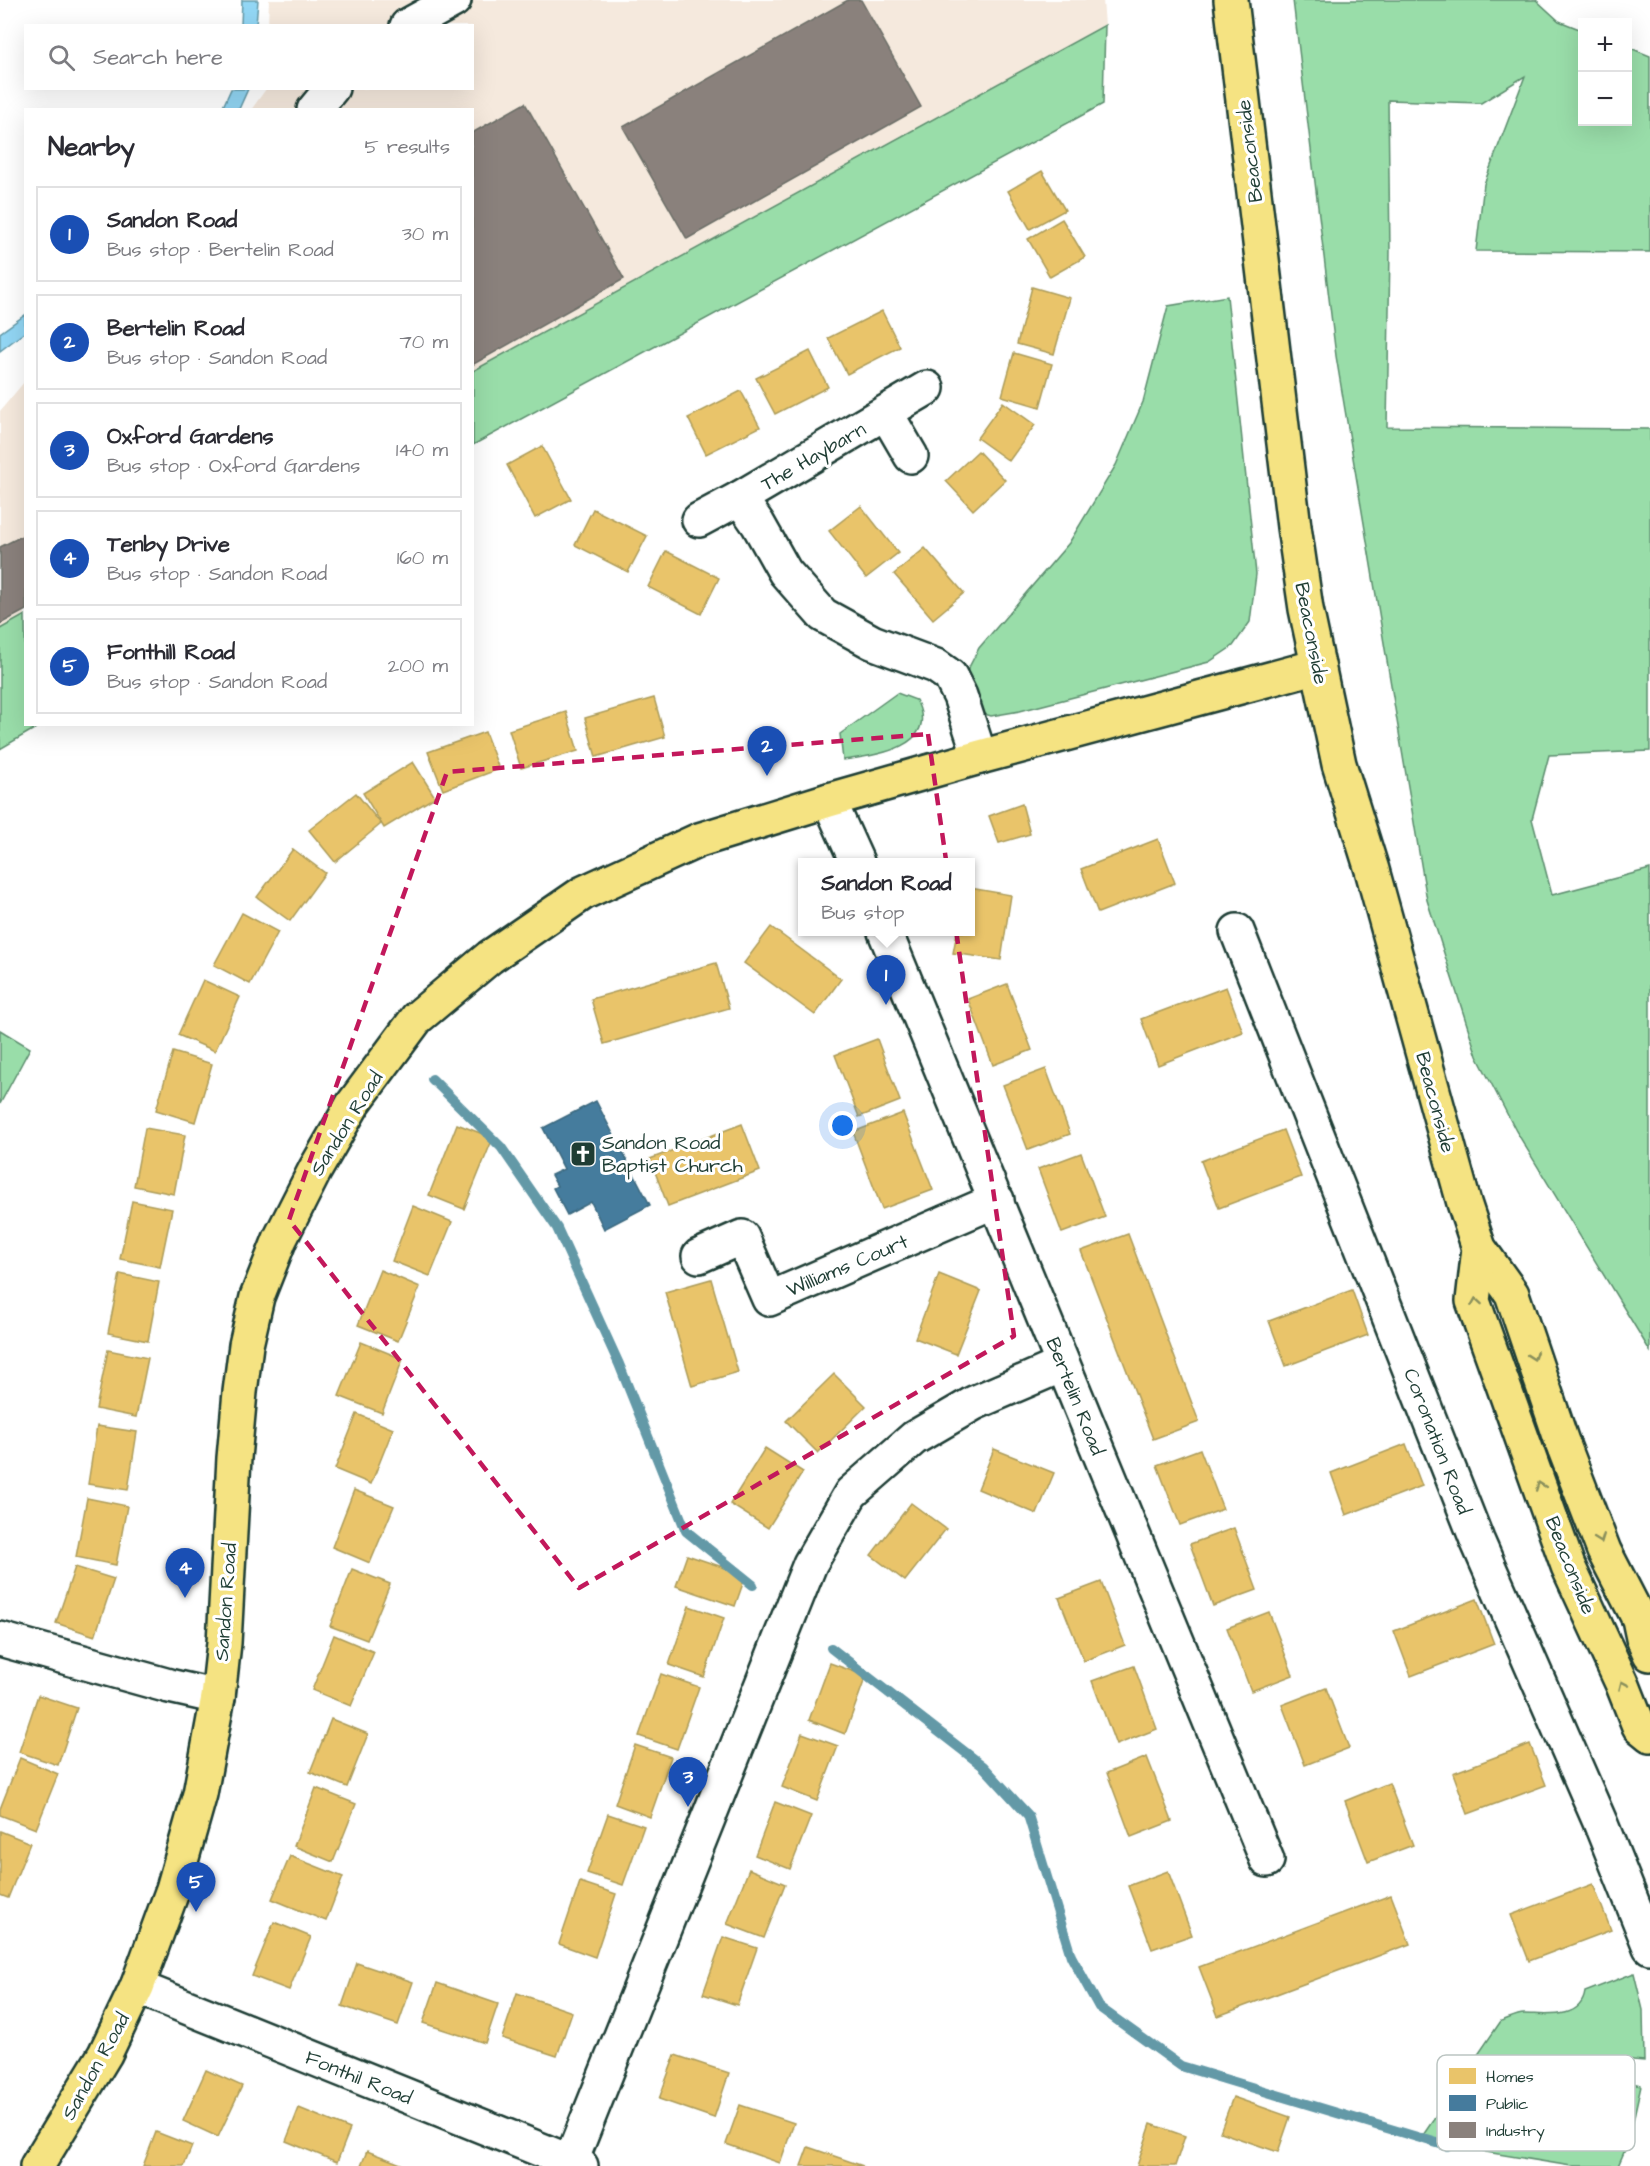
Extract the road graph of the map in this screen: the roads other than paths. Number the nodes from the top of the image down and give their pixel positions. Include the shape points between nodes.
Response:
1 (454, 0) edge
2 (1231, 0) edge
3 (411, 24) edge
4 (330, 90) edge
5 (316, 108) edge
6 (927, 388) dead end
7 (886, 413) junction
8 (911, 456) dead end
9 (740, 498) junction
10 (699, 520) dead end
11 (1318, 666) junction
12 (980, 757) junction
13 (829, 800) junction
14 (855, 858) edge
15 (1237, 931) dead end
16 (887, 936) edge
17 (997, 1200) junction
18 (1479, 1248) junction
19 (699, 1256) dead end
20 (1062, 1365) junction
21 (0, 1639) edge
22 (1650, 1654) edge
23 (218, 1697) junction
24 (1650, 1736) edge
25 (1268, 1860) dead end
26 (1650, 1947) edge
27 (137, 1987) junction
28 (574, 2165) edge
29 (37, 2166) edge

1 - 3 street
2 - 11 main road, Beaconside via 1294,527
4 - 5 street
6 - 7 street, The Haybarn
7 - 8 street, The Haybarn
7 - 9 street, The Haybarn
9 - 10 street, The Haybarn
9 - 12 street, The Haybarn via 785,572 823,615 872,642 936,666 950,676
11 - 12 main road, Sandon Road
11 - 18 main road, Beaconside via 1339,764
12 - 13 main road, Sandon Road
13 - 14 street
13 - 23 main road, Sandon Road via 699,840 584,893 490,957 417,1018 353,1104 280,1239 257,1297 246,1345 234,1458
15 - 26 street, Coronation Road via 1477,1540
16 - 17 street, Bertelin Road
17 - 19 street, Williams Court via 769,1299 742,1237
17 - 20 street, Bertelin Road
18 -> 22 main road, Beaconside via 1512,1294 1566,1453 1604,1551 1639,1619
24 -> 18 main road, Beaconside via 1639,1726 1568,1566 1473,1301
20 - 25 street, Bertelin Road
20 - 28 street via 974,1403 914,1438 851,1493 810,1564
21 - 23 street
23 - 27 main road, Sandon Road via 200,1794
27 - 28 street, Fonthil Road
27 - 29 main road, Sandon Road via 100,2063

